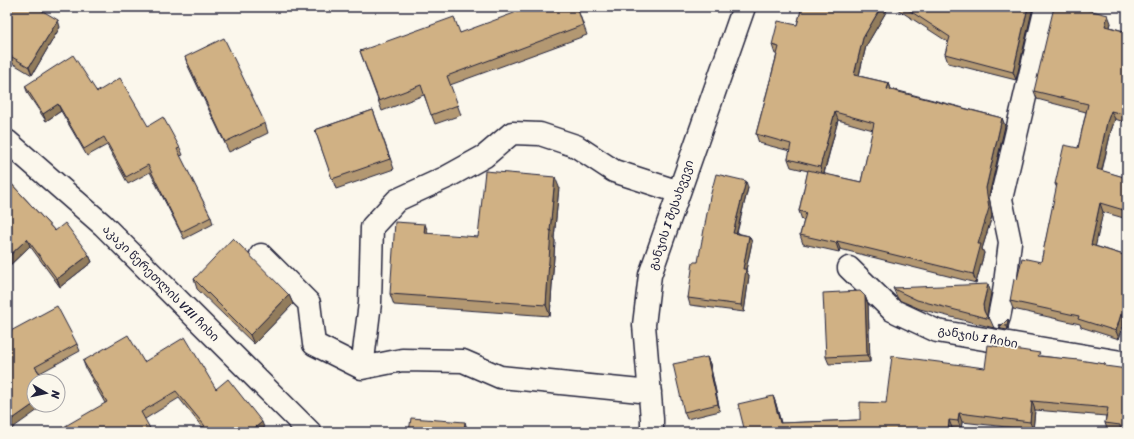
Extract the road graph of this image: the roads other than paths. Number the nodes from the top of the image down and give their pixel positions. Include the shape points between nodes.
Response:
1 (744, 7) edge
2 (1046, 7) edge
3 (7, 141) edge
4 (679, 192) junction
5 (261, 256) dead end
6 (849, 268) dead end
7 (998, 317) dead end
8 (1127, 363) edge
9 (362, 368) junction
10 (650, 392) junction
11 (310, 432) edge
12 (652, 432) edge

1 - 4 street, განჯის I შესახვევი
2 - 7 street via 1001,199 1010,242
3 - 11 street, აკაკი წერეთლის VIII ჩიხი via 103,225
4 - 9 street via 614,170 576,146 540,134 512,133 485,156 397,200 372,227 370,303
4 - 10 street, განჯის I შესახვევი via 650,274 644,325
5 - 9 street via 309,303 314,344
6 - 8 street, განჯის I ჩიხი via 892,310 937,331
9 - 10 street via 402,360 464,361 500,377
10 - 12 street, განჯის I შესახვევი

